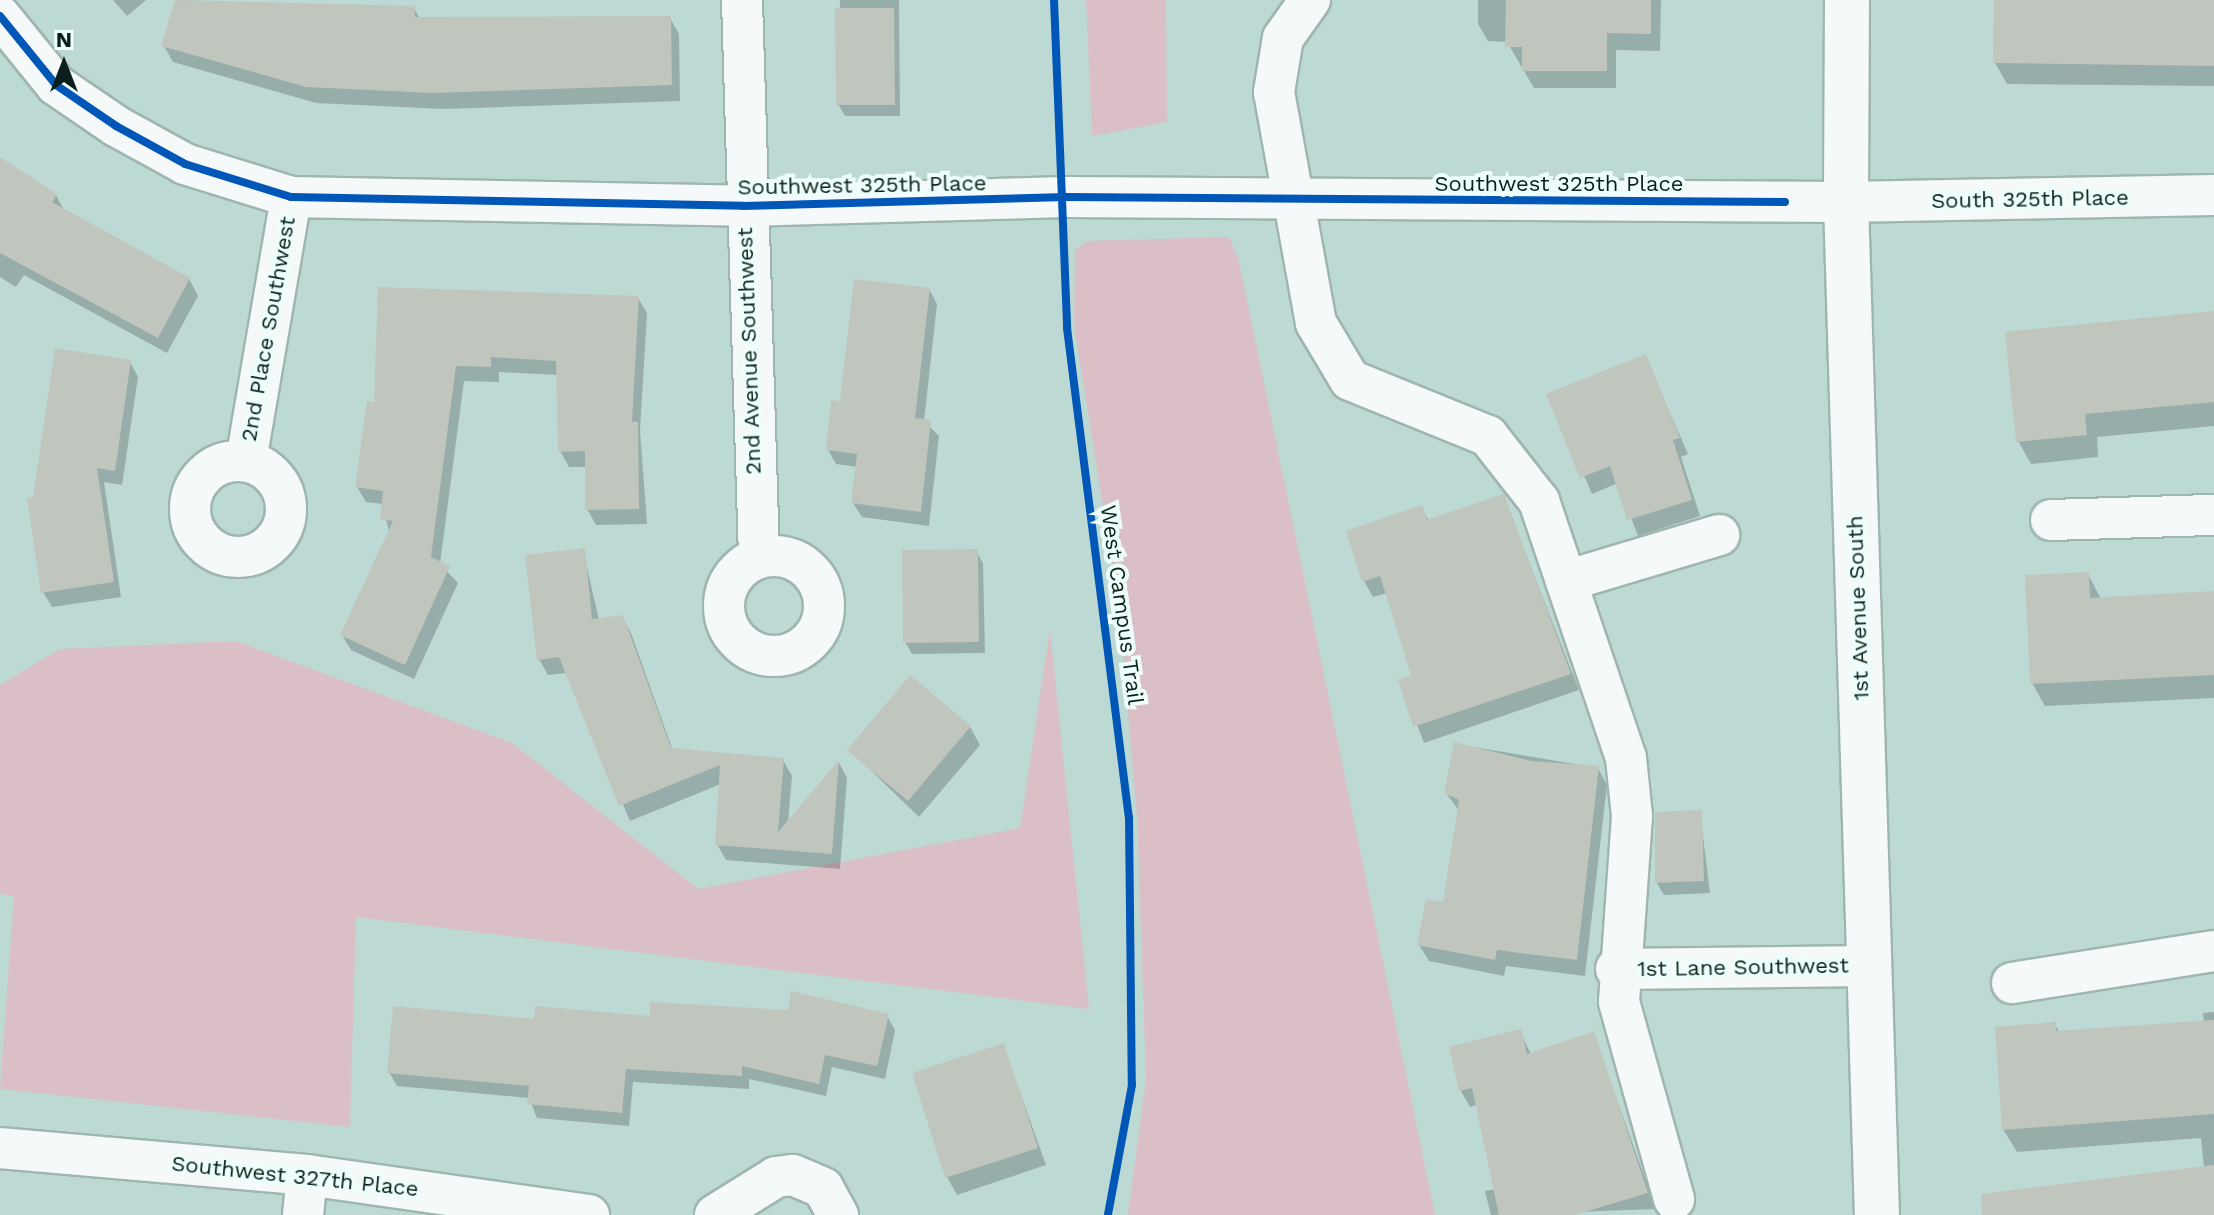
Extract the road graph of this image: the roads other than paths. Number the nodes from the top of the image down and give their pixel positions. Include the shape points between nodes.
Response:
1 (742, 0) edge
2 (1310, 0) edge
3 (1847, 0) edge
4 (0, 16) edge
5 (2214, 195) edge
6 (291, 197) junction
7 (1293, 202) junction
8 (1846, 202) junction
9 (743, 206) junction
10 (246, 461) dead end
11 (2214, 515) edge
12 (2051, 520) dead end
13 (1719, 535) dead end
14 (759, 557) dead end
15 (1566, 581) junction
16 (2214, 951) edge
17 (1870, 966) junction
18 (1616, 969) junction
19 (2012, 983) dead end
20 (0, 1148) edge
21 (307, 1175) junction
22 (1674, 1199) dead end
23 (303, 1215) edge
24 (589, 1215) edge
25 (715, 1215) edge
26 (838, 1215) edge
27 (1877, 1215) edge

1 - 9 street, 2nd Avenue Southwest
2 - 7 street, 1st Lane Southwest via 1283,38 1274,77
3 - 8 main road, 1st Avenue South
4 - 6 street, Southwest 325th Place via 56,85 116,126 185,164
5 - 8 street, South 325th Place
6 - 9 street, Southwest 325th Place
6 - 10 street, 2nd Place Southwest
7 - 8 street, Southwest 325th Place
7 - 9 street, Southwest 325th Place via 1066,197
7 - 15 street, 1st Lane Southwest via 1316,323 1335,364 1368,392 1468,424 1506,451 1539,501
8 - 17 main road, 1st Avenue South
9 - 14 street, 2nd Avenue Southwest
11 - 12 street
13 - 15 street
15 - 18 street, 1st Lane Southwest via 1631,787
16 - 19 street
17 - 18 street, 1st Lane Southwest
17 - 27 main road, 1st Avenue South
18 - 22 street, 1st Lane Southwest via 1619,1002
20 - 21 street, Southwest 327th Place
21 - 23 street
21 - 24 street, Southwest 327th Place
25 - 26 street via 769,1181 793,1175 823,1188

